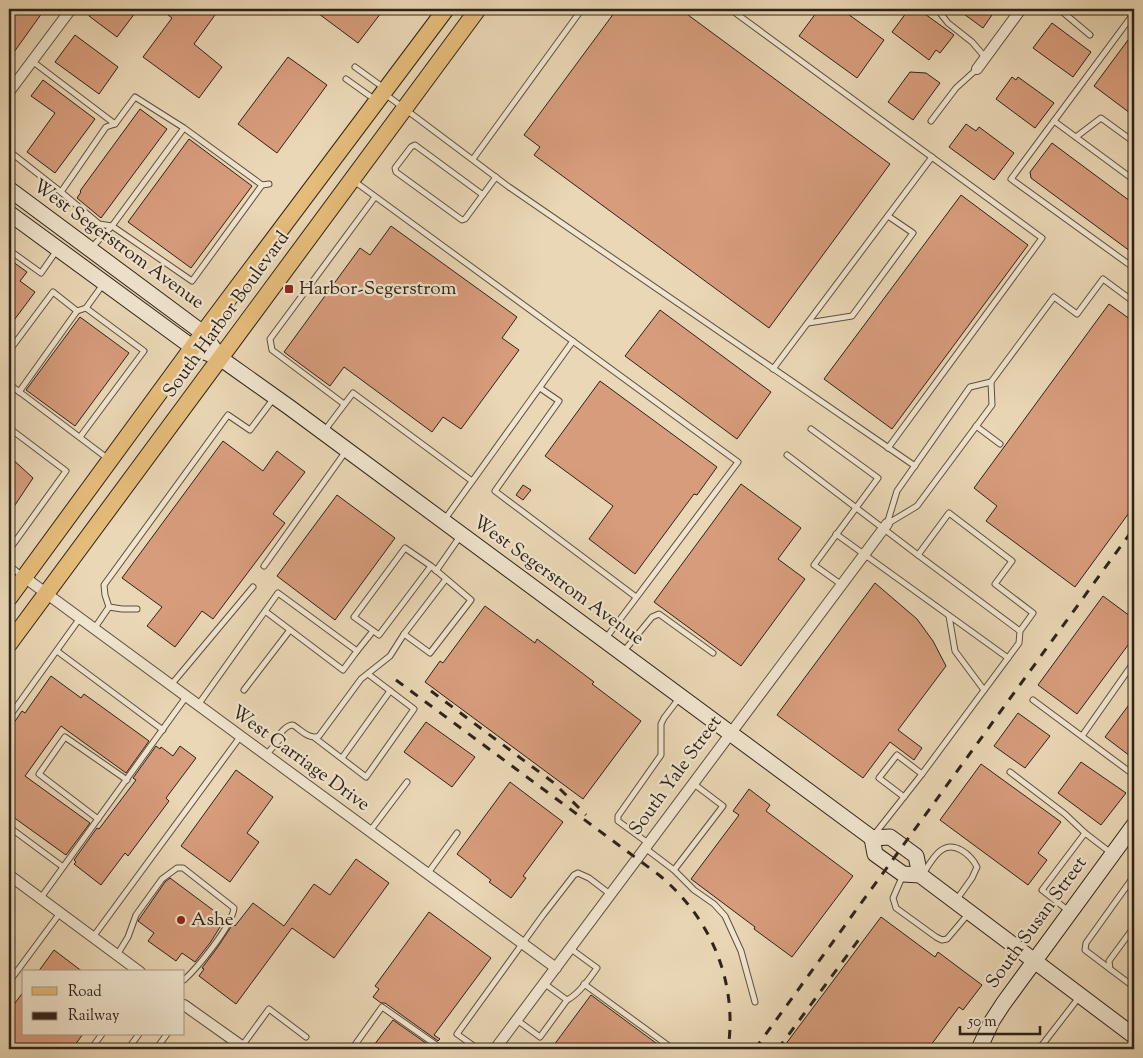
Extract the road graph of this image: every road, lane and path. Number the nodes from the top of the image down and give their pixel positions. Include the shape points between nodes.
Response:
1 (71, 9) edge
2 (446, 9) edge
3 (478, 9) edge
4 (582, 9) edge
5 (730, 9) edge
6 (937, 9) edge
7 (1021, 9) edge
8 (1058, 9) edge
9 (1134, 13) edge
10 (1090, 35) dead end
11 (985, 57) junction
12 (32, 61) junction
13 (355, 67) dead end
14 (977, 69) joint
15 (346, 79) dead end
16 (9, 92) edge
17 (382, 95) junction
18 (404, 108) junction
19 (931, 121) dead end
20 (1054, 121) junction
21 (115, 124) junction
22 (184, 128) junction
23 (1076, 137) junction
24 (1134, 142) edge
25 (9, 151) edge
26 (932, 157) junction
27 (473, 160) junction
28 (496, 177) junction
29 (351, 180) junction
30 (1134, 180) edge
31 (269, 184) dead end
32 (262, 185) junction
33 (9, 189) edge
34 (60, 192) junction
35 (483, 195) junction
36 (375, 197) junction
37 (9, 213) edge
38 (888, 216) junction
39 (112, 226) junction
40 (58, 248) junction
41 (90, 249) junction
42 (9, 250) edge
43 (1134, 268) edge
44 (104, 283) junction
45 (1134, 302) edge
46 (86, 308) junction
47 (77, 311) junction
48 (807, 324) junction
49 (203, 333) junction
50 (573, 341) junction
51 (192, 347) junction
52 (9, 351) edge
53 (220, 358) junction
54 (773, 369) junction
55 (991, 382) junction
56 (9, 384) edge
57 (540, 388) junction
58 (19, 392) junction
59 (274, 397) junction
60 (344, 404) junction
61 (976, 426) junction
62 (9, 428) edge
63 (811, 429) dead end
64 (323, 433) junction
65 (80, 437) junction
66 (1000, 444) dead end
67 (888, 448) junction
68 (347, 450) junction
69 (788, 455) dead end
70 (110, 460) junction
71 (915, 466) junction
72 (472, 481) junction
73 (856, 507) junction
74 (443, 521) junction
75 (886, 526) junction
76 (836, 534) junction
77 (461, 535) junction
78 (9, 550) edge
79 (864, 554) junction
80 (918, 555) junction
81 (9, 565) edge
82 (264, 566) dead end
83 (430, 566) junction
84 (436, 571) junction
85 (24, 577) junction
86 (446, 579) junction
87 (842, 585) junction
88 (253, 587) dead end
89 (46, 594) junction
90 (636, 597) junction
91 (9, 598) edge
92 (109, 607) junction
93 (137, 609) dead end
94 (265, 611) junction
95 (948, 615) junction
96 (80, 618) junction
97 (94, 629) junction
98 (290, 630) junction
99 (373, 631) junction
100 (1020, 631) junction
101 (404, 634) junction
102 (604, 640) junction
103 (9, 644) edge
104 (56, 651) junction
105 (357, 651) junction
106 (713, 653) dead end
107 (622, 654) junction
108 (1008, 658) junction
109 (1134, 662) edge
110 (368, 674) junction
111 (171, 685) junction
112 (244, 690) dead end
113 (390, 690) junction
114 (984, 690) junction
115 (186, 696) junction
116 (680, 697) junction
117 (1033, 700) dead end
118 (198, 705) junction
119 (9, 717) edge
120 (164, 730) junction
121 (730, 733) junction
122 (1082, 736) junction
123 (240, 737) junction
124 (315, 738) junction
125 (266, 755) junction
126 (342, 758) junction
127 (1010, 772) dead end
128 (922, 774) junction
129 (1134, 775) edge
130 (126, 780) junction
131 (407, 782) dead end
132 (693, 783) junction
133 (904, 797) junction
134 (98, 819) junction
135 (9, 827) edge
136 (370, 832) junction
137 (1132, 832) edge
138 (457, 833) dead end
139 (1085, 833) junction
140 (872, 838) junction
141 (647, 846) junction
142 (1113, 854) junction
143 (63, 867) junction
144 (674, 870) junction
145 (427, 874) junction
146 (904, 874) junction
147 (9, 875) edge
148 (920, 876) junction
149 (1134, 876) edge
150 (611, 894) junction
151 (40, 899) junction
152 (955, 902) junction
153 (969, 912) junction
154 (1070, 912) junction
155 (60, 913) junction
156 (1134, 927) edge
157 (93, 937) junction
158 (522, 943) junction
159 (571, 949) junction
160 (118, 955) junction
161 (1034, 961) junction
162 (556, 968) junction
163 (1110, 969) junction
164 (137, 970) edge
165 (185, 979) edge
166 (9, 982) edge
167 (545, 984) junction
168 (584, 984) junction
169 (1134, 987) edge
170 (1081, 996) junction
171 (567, 1000) junction
172 (755, 1002) dead end
173 (185, 1008) edge
174 (517, 1020) junction
175 (101, 1036) edge
176 (138, 1036) edge
177 (166, 1036) edge
178 (306, 1036) dead end
179 (1134, 1036) edge
180 (244, 1048) edge
181 (92, 1049) edge
182 (128, 1049) edge
183 (156, 1049) edge
184 (352, 1049) edge
185 (442, 1049) edge
186 (478, 1049) edge
187 (495, 1049) edge
188 (673, 1049) edge
189 (979, 1049) edge
190 (1040, 1049) edge

1 - 12 street
2 - 17 main road, South Harbor Boulevard
3 - 18 main road, South Harbor Boulevard
4 - 27 lane
5 - 26 lane
6 - 11 lane
7 - 11 street
8 - 10 lane
9 - 20 lane
11 - 14 street
12 - 16 street
12 - 21 lane
13 - 17 lane
14 - 19 lane via 956,88
15 - 17 lane
17 - 18 lane
17 - 49 main road, South Harbor Boulevard
18 - 27 lane
18 - 29 main road, South Harbor Boulevard
20 - 23 lane
20 - 43 lane via 1012,179
21 - 22 lane via 135,97
21 - 34 lane via 106,126
22 - 32 lane
22 - 39 lane
23 - 24 lane via 1101,118
23 - 30 lane
25 - 34 lane
26 - 38 lane
26 - 67 lane via 1042,238
27 - 28 lane
28 - 35 lane
28 - 54 lane
29 - 36 lane
29 - 53 main road, South Harbor Boulevard
31 - 32 lane
32 - 39 lane via 192,281
33 - 41 main road, West Segerstrom Avenue
34 - 39 lane via 99,224
35 - 35 lane via 462,220 396,172 395,168 415,145
36 - 50 lane
36 - 60 lane via 270,339 272,350
37 - 40 main road, West Segerstrom Avenue
38 - 48 lane
38 - 48 lane via 913,233 852,316
39 - 41 lane
40 - 42 lane via 41,272
40 - 44 main road, West Segerstrom Avenue
41 - 49 main road, West Segerstrom Avenue
44 - 46 lane
44 - 51 main road, West Segerstrom Avenue
45 - 55 lane via 1103,279 1077,314 1054,298
46 - 47 lane
46 - 65 lane via 144,351
47 - 52 lane via 53,292
47 - 58 lane
48 - 54 lane
49 - 51 main road, South Harbor Boulevard
49 - 53 main road, West Segerstrom Avenue
50 - 57 lane
50 - 90 lane via 738,462
51 - 53 main road, West Segerstrom Avenue
51 - 70 main road, South Harbor Boulevard
53 - 59 main road, West Segerstrom Avenue
53 - 89 main road, South Harbor Boulevard
54 - 67 lane
55 - 61 lane via 992,405
55 - 71 lane via 970,388
56 - 58 lane
57 - 72 lane
57 - 90 lane via 559,401 495,491
58 - 65 lane
59 - 64 main road, West Segerstrom Avenue
59 - 92 lane via 250,430 228,415 104,585
60 - 64 lane
60 - 72 lane via 353,393
61 - 66 lane
61 - 75 lane via 917,506
62 - 78 lane via 66,471
63 - 73 lane via 878,478
64 - 68 main road, West Segerstrom Avenue
65 - 70 lane
67 - 71 lane
68 - 74 main road, West Segerstrom Avenue
68 - 82 lane
69 - 73 lane
70 - 85 main road, South Harbor Boulevard
71 - 75 lane via 897,491
72 - 74 lane
73 - 75 lane
73 - 76 lane
74 - 77 main road, West Segerstrom Avenue
75 - 79 street, South Yale Street
75 - 80 lane
76 - 79 lane
76 - 87 lane via 814,565
77 - 84 lane
77 - 102 main road, West Segerstrom Avenue
79 - 87 street, South Yale Street
79 - 95 lane
80 - 100 lane
80 - 100 lane via 949,513 1012,560 995,584 1033,613
81 - 85 lane
83 - 84 lane
83 - 99 lane via 379,636
83 - 99 lane via 405,548 354,617
84 - 86 lane
85 - 89 street, West Carriage Drive
85 - 91 main road, South Harbor Boulevard
86 - 101 lane
86 - 101 lane via 471,600 442,638 430,653
87 - 121 street, South Yale Street
88 - 111 lane
89 - 96 street, West Carriage Drive
89 - 103 main road, South Harbor Boulevard
90 - 102 lane
92 - 93 lane
92 - 97 lane
94 - 98 lane
94 - 105 lane via 278,594
94 - 118 lane
95 - 108 lane
95 - 114 lane via 955,651
96 - 97 street, West Carriage Drive
96 - 104 lane
97 - 111 street, West Carriage Drive
98 - 105 lane via 343,670
98 - 112 lane
99 - 105 lane
100 - 108 lane via 1019,643
101 - 110 lane via 390,656
102 - 107 main road, West Segerstrom Avenue
104 - 119 lane
104 - 120 lane
106 - 107 lane via 659,614 652,617
107 - 116 main road, West Segerstrom Avenue
108 - 114 lane
109 - 122 lane
110 - 113 lane
110 - 124 lane
111 - 115 street, West Carriage Drive
113 - 126 lane
113 - 126 lane via 414,709 366,777
114 - 128 lane
115 - 118 street, West Carriage Drive
115 - 120 lane
116 - 121 main road, West Segerstrom Avenue
116 - 141 lane via 661,724 661,755 618,816 618,822
117 - 122 lane
118 - 123 street, West Carriage Drive
120 - 130 lane
121 - 132 street, South Yale Street
121 - 140 main road, West Segerstrom Avenue
122 - 129 lane
123 - 125 street, West Carriage Drive
123 - 157 lane
124 - 125 lane via 289,725
124 - 126 lane
125 - 136 street, West Carriage Drive
127 - 139 lane
128 - 133 lane
128 - 133 lane via 897,755 879,778
130 - 134 lane
130 - 134 lane via 65,738 39,774
131 - 136 lane
132 - 141 street, South Yale Street
132 - 144 lane via 723,806
133 - 140 lane
134 - 143 lane
135 - 143 lane
136 - 145 street, West Carriage Drive
137 - 142 main road, South Susan Street
138 - 145 lane
139 - 142 lane
139 - 154 lane via 1042,890
140 - 146 main road, West Segerstrom Avenue via 875,854
140 - 148 main road, West Segerstrom Avenue via 890,837 916,856
141 - 144 lane
141 - 150 street, South Yale Street
142 - 154 main road, South Susan Street
143 - 151 lane
144 - 172 lane via 724,916 741,951
145 - 158 street, West Carriage Drive
146 - 148 main road
146 - 153 lane via 893,898 896,908 936,937 947,939
147 - 151 street
148 - 152 main road
148 - 152 lane via 942,849 948,846 964,852 977,866
149 - 163 lane via 1086,944 1085,950
150 - 158 lane via 589,878 578,873 574,875
150 - 159 street, South Yale Street
151 - 155 street
152 - 153 main road
153 - 161 main road
154 - 161 main road, South Susan Street
155 - 157 street
155 - 166 lane
156 - 163 lane via 1109,961
157 - 160 street
158 - 162 street, West Carriage Drive
158 - 186 lane via 457,1034
159 - 162 street, South Yale Street
159 - 168 lane via 597,968
160 - 164 street
160 - 165 lane via 136,915 162,879 177,868 183,868 234,908 223,932
161 - 170 main road
161 - 189 main road, South Susan Street via 998,1012
162 - 167 street, South Yale Street
163 - 169 lane
167 - 171 lane
167 - 174 street, South Yale Street
168 - 171 lane via 573,998
168 - 188 lane
170 - 179 main road
170 - 190 lane
171 - 174 lane via 540,1037
173 - 180 street
174 - 187 street, South Yale Street
175 - 181 lane
176 - 182 lane
177 - 183 lane
178 - 180 lane via 269,1009
184 - 185 lane via 382,1007

